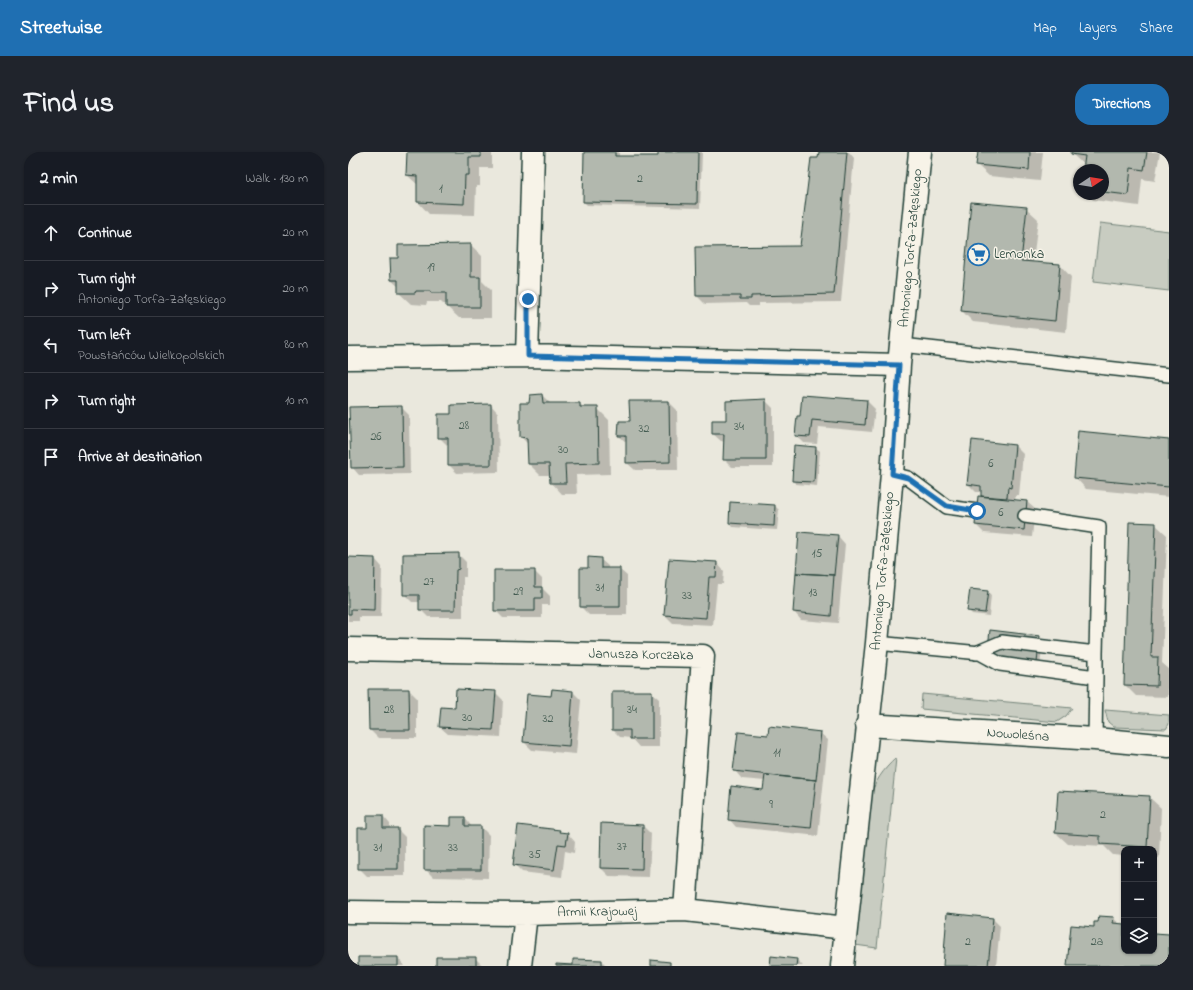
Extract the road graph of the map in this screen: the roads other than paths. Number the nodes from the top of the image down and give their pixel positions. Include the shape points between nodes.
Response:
1 (533, 152) edge
2 (920, 152) edge
3 (901, 355) junction
4 (528, 356) junction
5 (348, 358) edge
6 (1169, 375) edge
7 (892, 474) junction
8 (977, 511) dead end
9 (1025, 516) dead end
10 (877, 643) junction
11 (348, 649) edge
12 (976, 653) junction
13 (1096, 653) junction
14 (1096, 677) junction
15 (867, 725) junction
16 (1095, 739) junction
17 (1169, 746) edge
18 (685, 910) junction
19 (348, 912) edge
20 (526, 914) junction
21 (846, 928) junction
22 (520, 966) edge
23 (842, 966) edge

1 - 4 street
2 - 3 street, Antoniego Torfa-Załęskiego
3 - 4 street
3 - 6 lane
3 - 7 street, Antoniego Torfa-Załęskiego
4 - 5 street
7 - 8 lane via 908,478 947,506
7 - 10 street, Antoniego Torfa-Załęskiego
9 - 13 lane via 1099,527
10 - 12 lane
10 - 15 street, Antoniego Torfa-Załęskiego
11 - 18 street, Janusza Korczaka via 703,656
12 - 13 lane via 1002,642
12 - 14 lane via 1000,664
13 - 14 lane
14 - 16 lane
15 - 16 street, Nowoleśna
15 - 21 street, Antoniego Torfa-Załęskiego
16 - 17 street, Nowoleśna
18 - 20 street, Armii Krajowej
18 - 21 street, Armii Krajowej
19 - 20 street, Armii Krajowej
20 - 22 street
21 - 23 street, Antoniego Torfa-Załęskiego

